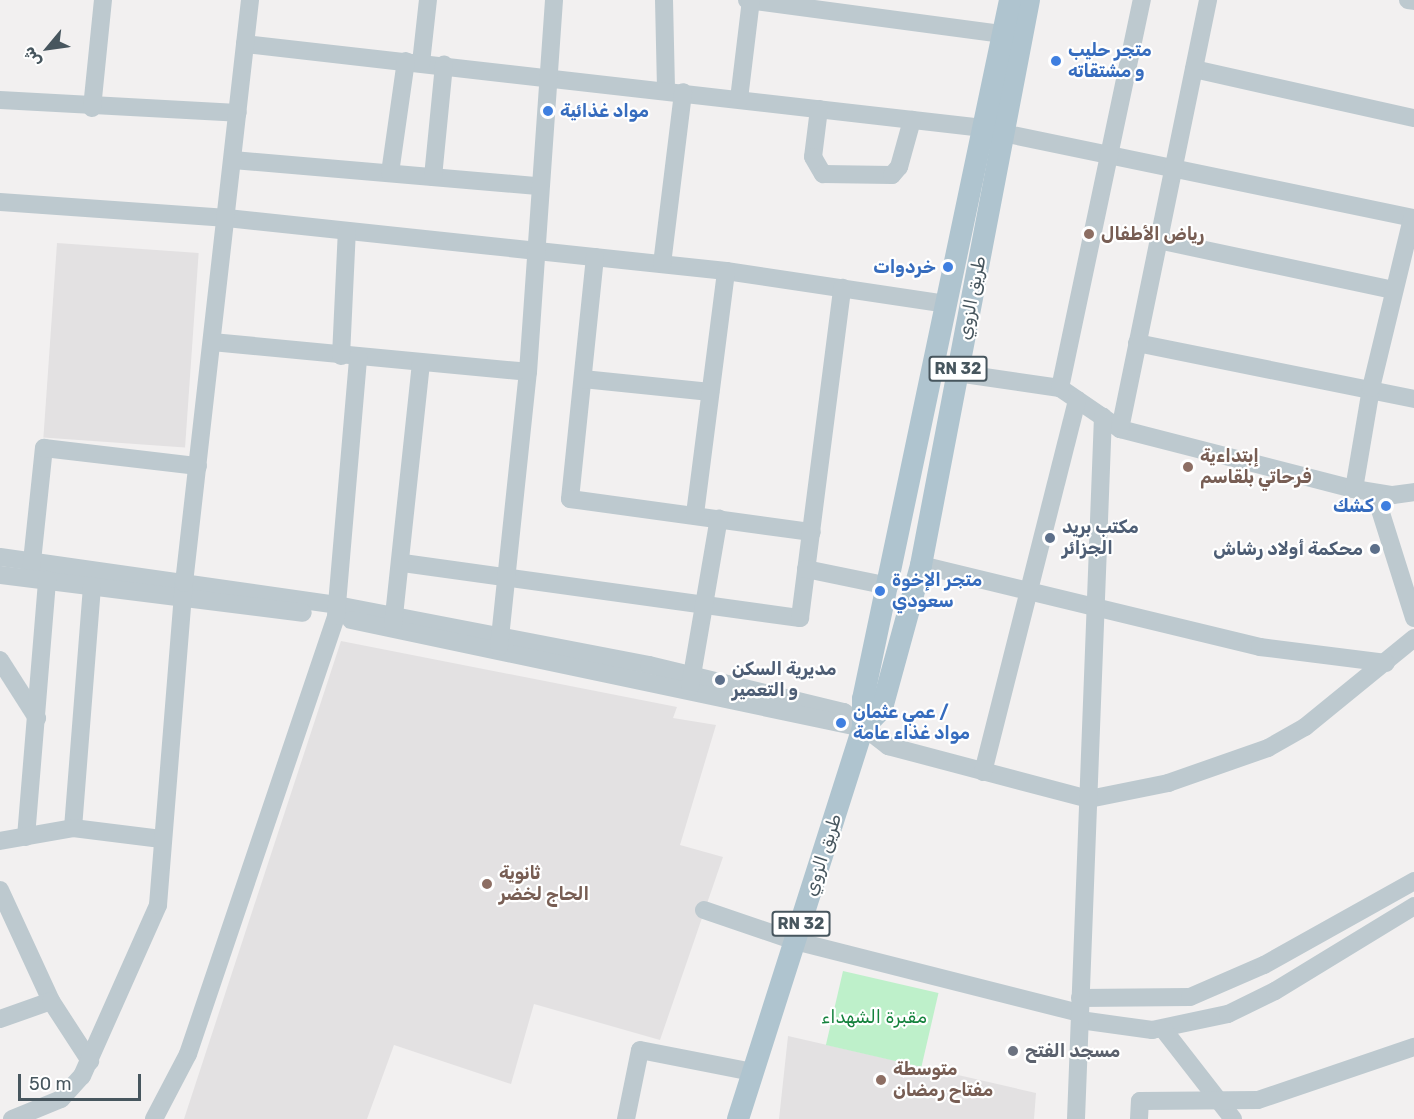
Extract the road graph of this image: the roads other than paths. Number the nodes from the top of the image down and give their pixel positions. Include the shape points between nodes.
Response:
1 (103, 0) edge
2 (250, 0) edge
3 (428, 0) edge
4 (554, 0) edge
5 (664, 0) edge
6 (750, 0) edge
7 (1010, 0) edge
8 (1029, 0) edge
9 (1142, 0) edge
10 (1208, 0) edge
11 (1408, 0) edge
12 (1414, 1) edge
13 (1003, 34) junction
14 (245, 44) junction
15 (414, 62) junction
16 (444, 65) junction
17 (1194, 69) junction
18 (548, 76) junction
19 (675, 91) junction
20 (739, 99) junction
21 (0, 100) edge
22 (92, 108) junction
23 (819, 109) junction
24 (238, 113) junction
25 (1414, 118) edge
26 (912, 120) junction
27 (993, 131) junction
28 (1110, 152) junction
29 (233, 160) junction
30 (1174, 165) junction
31 (390, 173) junction
32 (433, 177) junction
33 (538, 186) junction
34 (0, 202) edge
35 (227, 218) junction
36 (1413, 218) edge
37 (347, 231) junction
38 (1158, 240) junction
39 (533, 251) junction
40 (596, 257) junction
41 (662, 264) junction
42 (726, 271) junction
43 (842, 288) junction
44 (1394, 290) junction
45 (948, 304) junction
46 (212, 342) junction
47 (1137, 343) junction
48 (349, 357) junction
49 (421, 365) junction
50 (528, 372) junction
51 (957, 373) junction
52 (583, 379) junction
53 (1060, 388) junction
54 (1371, 388) junction
55 (710, 392) junction
56 (1414, 399) edge
57 (1077, 400) junction
58 (1103, 417) junction
59 (1120, 429) junction
60 (198, 466) junction
61 (1354, 489) junction
62 (1414, 492) edge
63 (1375, 494) junction
64 (694, 514) junction
65 (719, 518) junction
66 (812, 532) junction
67 (0, 557) edge
68 (403, 563) junction
69 (921, 565) junction
70 (806, 569) junction
71 (37, 573) junction
72 (0, 575) edge
73 (506, 578) junction
74 (92, 586) junction
75 (889, 586) junction
76 (183, 591) junction
77 (1028, 593) junction
78 (707, 605) junction
79 (336, 611) junction
80 (1096, 611) junction
81 (1414, 618) edge
82 (393, 622) junction
83 (1414, 638) edge
84 (499, 643) junction
85 (0, 660) edge
86 (1386, 663) junction
87 (692, 684) junction
88 (37, 718) junction
89 (863, 728) junction
90 (983, 772) junction
91 (1089, 800) junction
92 (73, 828) junction
93 (26, 837) junction
94 (161, 839) junction
95 (0, 841) edge
96 (1414, 880) edge
97 (0, 890) edge
98 (1414, 906) edge
99 (704, 910) dead end
100 (795, 941) junction
101 (51, 1002) junction
102 (1080, 1010) junction
103 (0, 1019) edge
104 (1163, 1029) junction
105 (1414, 1047) edge
106 (90, 1060) junction
107 (752, 1072) junction
108 (1228, 1111) edge
109 (12, 1119) edge
110 (154, 1119) edge
111 (626, 1119) edge
112 (738, 1119) edge
113 (1076, 1119) edge
114 (1139, 1119) edge

1 - 22 street
2 - 14 street
3 - 15 street
4 - 18 street
5 - 19 street
6 - 13 street
6 - 20 street
7 - 13 main road, طريق الزوي / RN 32
8 - 27 main road, طريق الزوي / RN 32
9 - 28 street
10 - 17 street
11 - 12 street
13 - 27 main road, طريق الزوي / RN 32
14 - 15 street
14 - 24 street
15 - 16 street
15 - 31 street
16 - 18 street
16 - 32 street
17 - 25 street
17 - 30 street
18 - 19 street
18 - 33 street
19 - 20 street
19 - 41 street
20 - 23 street
21 - 22 street
22 - 24 street
23 - 26 street
23 - 26 street via 813,157 823,174 892,175 899,167
24 - 29 street
26 - 27 street
27 - 28 street
27 - 45 main road, طريق الزوي / RN 32
27 - 51 main road, طريق الزوي / RN 32
28 - 30 street
28 - 53 street
29 - 31 street
29 - 35 street
30 - 36 street
30 - 38 street
31 - 32 street
32 - 33 street
33 - 39 street
34 - 35 street
35 - 37 street
35 - 46 street
36 - 44 street
37 - 39 street
37 - 48 street
38 - 44 street
38 - 47 street
39 - 40 street
39 - 50 street
40 - 41 street
40 - 52 street
41 - 42 street
42 - 43 street
42 - 55 street
43 - 45 street
43 - 66 street
44 - 54 street
45 - 75 main road, طريق الزوي / RN 32
46 - 48 street
46 - 60 street
47 - 54 street
47 - 59 street
48 - 49 street
48 - 79 street
49 - 50 street
49 - 68 street
50 - 73 street
51 - 53 street
51 - 69 main road, طريق الزوي / RN 32
52 - 55 street
52 - 64 street via 570,499
53 - 57 street
54 - 56 street
54 - 61 street
55 - 64 street
57 - 58 street
57 - 77 street
58 - 59 street
58 - 80 street
59 - 61 street
60 - 71 street via 44,448
60 - 76 street
61 - 63 street
62 - 63 street
63 - 81 street
64 - 65 street
65 - 66 street
65 - 78 street
66 - 70 street
67 - 71 street
68 - 73 street
68 - 82 street
69 - 77 street
69 - 89 main road, طريق الزوي / RN 32 via 882,708
70 - 75 street
70 - 78 street via 800,618
71 - 72 street
71 - 74 street
71 - 76 street
71 - 88 street
73 - 78 street
73 - 84 street
74 - 76 street
74 - 92 street
75 - 89 main road, طريق الزوي / RN 32 via 863,699
76 - 79 street
76 - 94 street
77 - 80 street
77 - 90 street
78 - 87 street
79 - 82 street
79 - 110 street via 188,1054
80 - 86 street via 1260,647
80 - 91 street
82 - 84 street
83 - 86 street
84 - 87 street
85 - 88 street
86 - 91 street via 1305,727 1268,748 1168,783
87 - 89 street
88 - 93 street
89 - 90 street via 888,746
89 - 100 main road, طريق الزوي / RN 32
90 - 91 street
91 - 102 street
92 - 93 street
92 - 94 street
93 - 95 street
94 - 106 street via 158,905
96 - 102 street via 1264,965 1190,998
97 - 101 street
98 - 104 street via 1275,991 1228,1014
99 - 100 street
100 - 102 street
100 - 107 main road, طريق الزوي / RN 32
101 - 103 street
101 - 106 street
102 - 104 street
102 - 113 street
104 - 108 street
105 - 108 street
106 - 109 street via 61,1099
107 - 111 street via 640,1050
107 - 112 main road, طريق الزوي / RN 32
108 - 114 street via 1140,1101

